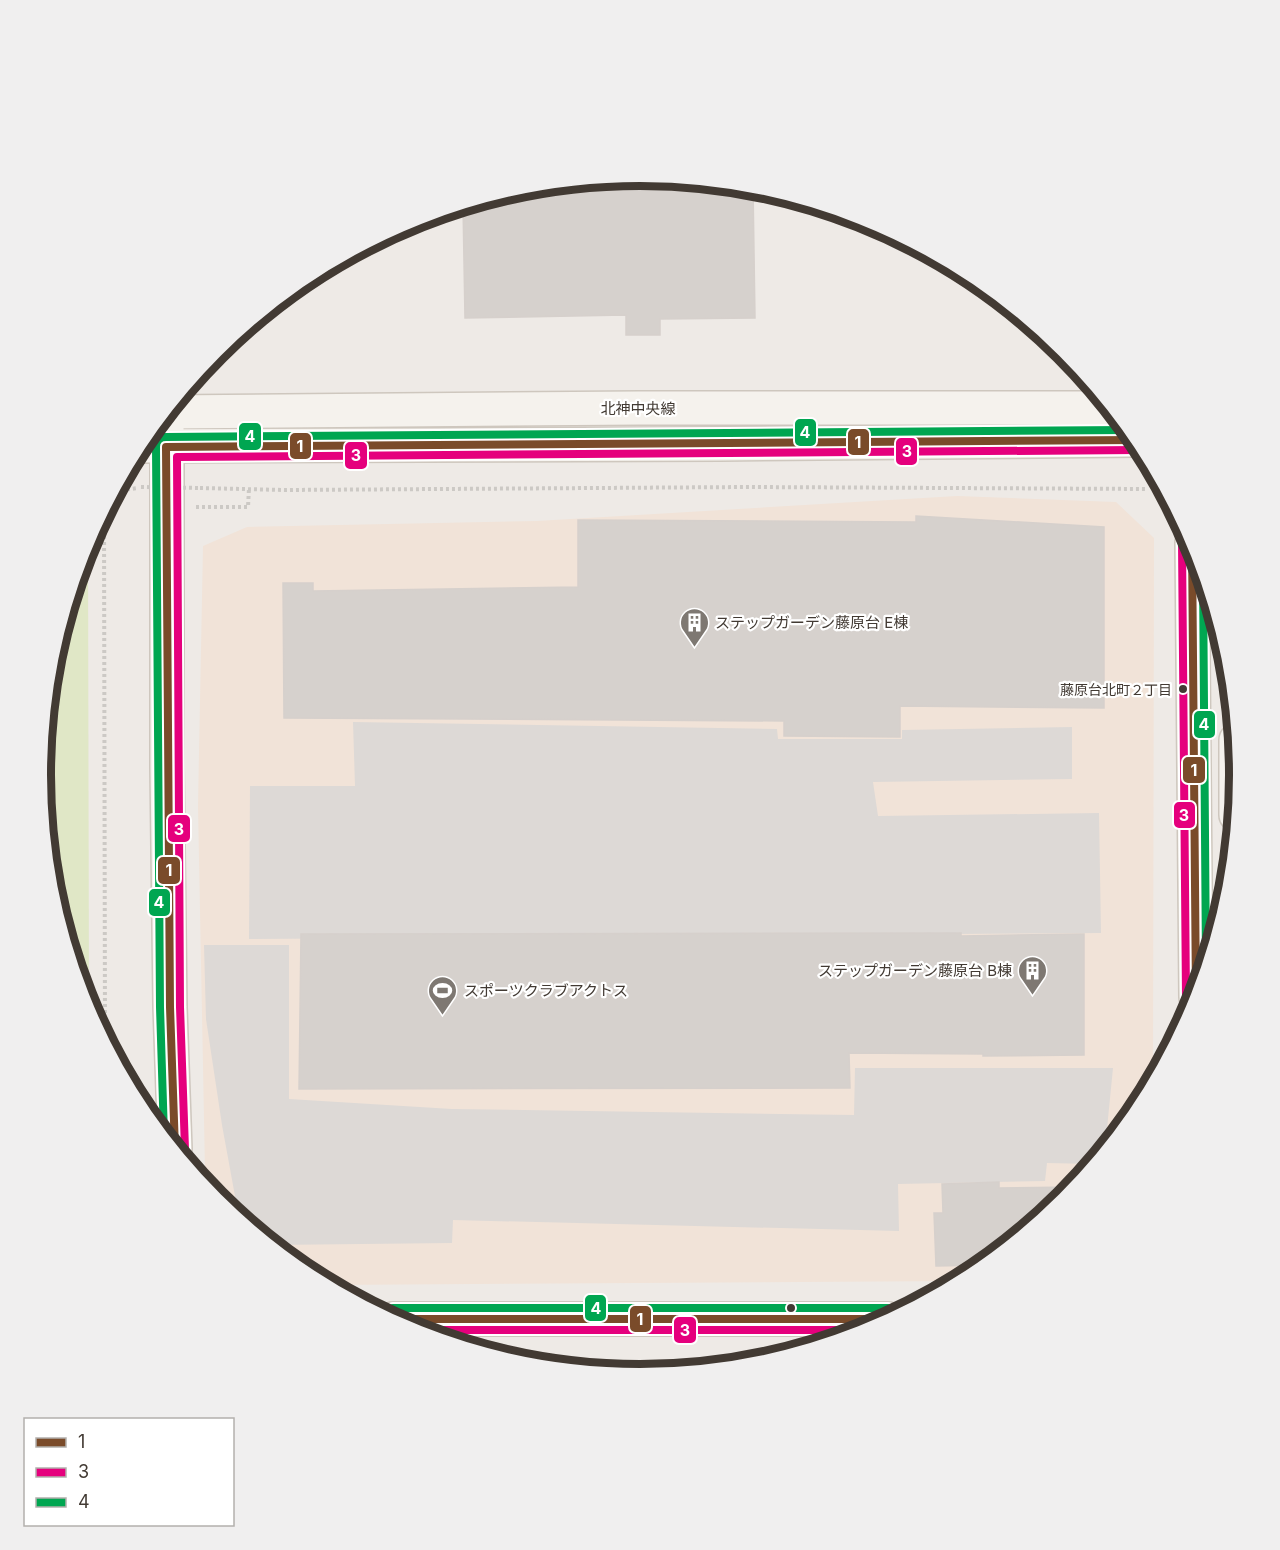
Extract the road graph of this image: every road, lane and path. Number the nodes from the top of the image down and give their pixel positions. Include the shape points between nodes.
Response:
1 (1100, 408) edge
2 (176, 412) edge
3 (1124, 440) edge
4 (153, 446) edge
5 (249, 488) junction
6 (1146, 489) dead end
7 (125, 490) edge
8 (195, 507) dead end
9 (104, 532) edge
10 (1192, 571) edge
11 (1196, 970) edge
12 (105, 1020) edge
13 (175, 1136) edge
14 (415, 1319) edge
15 (865, 1319) edge

1 - 2 street, 北神中央線
3 - 4 street
4 - 13 street
5 - 6 path
5 - 7 path, bridge
5 - 8 path via 248,507
9 - 12 path
10 - 11 street
14 - 15 street

